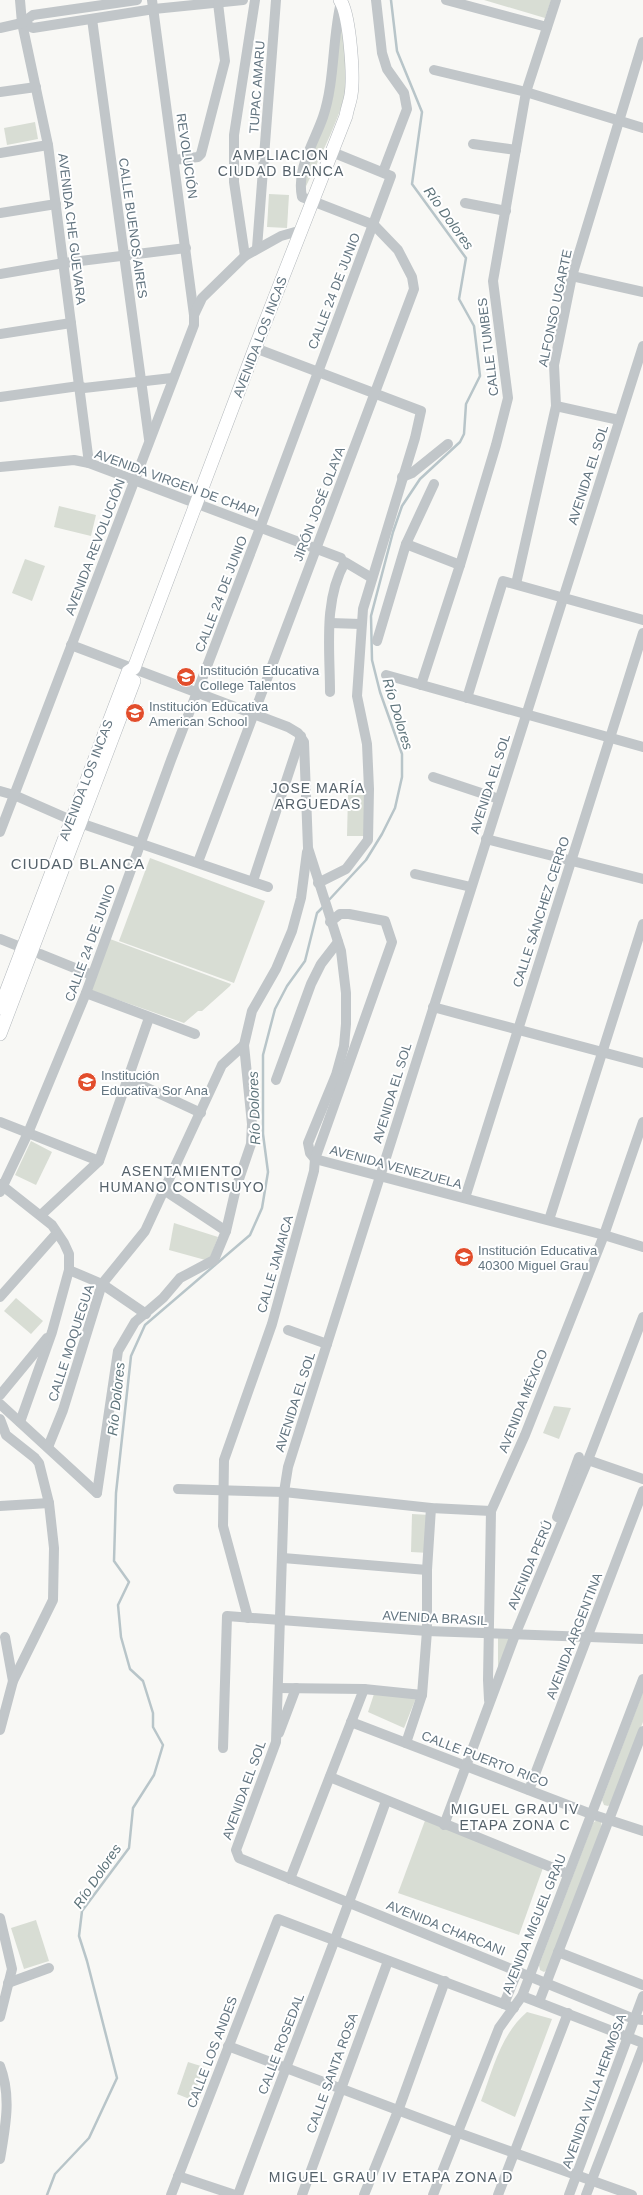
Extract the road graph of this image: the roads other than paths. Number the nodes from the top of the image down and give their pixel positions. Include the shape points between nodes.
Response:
1 (20, 0) edge
2 (136, 0) edge
3 (243, 0) edge
4 (255, 0) edge
5 (276, 0) edge
6 (376, 0) edge
7 (446, 0) edge
8 (556, 0) edge
9 (341, 1) edge
10 (218, 3) junction
11 (472, 4) edge
12 (153, 5) edge
13 (92, 19) junction
14 (22, 23) junction
15 (547, 27) junction
16 (0, 28) edge
17 (643, 42) edge
18 (434, 70) dead end
19 (36, 87) junction
20 (0, 92) edge
21 (526, 92) junction
22 (619, 121) junction
23 (643, 128) edge
24 (473, 144) dead end
25 (48, 145) junction
26 (516, 150) junction
27 (332, 152) junction
28 (0, 153) edge
29 (174, 160) junction
30 (387, 174) junction
31 (313, 201) junction
32 (465, 202) dead end
33 (56, 204) junction
34 (506, 211) junction
35 (0, 213) edge
36 (374, 225) junction
37 (302, 230) junction
38 (186, 248) junction
39 (257, 248) junction
40 (124, 256) junction
41 (245, 256) junction
42 (64, 263) junction
43 (0, 274) edge
44 (572, 276) junction
45 (643, 292) edge
46 (194, 316) junction
47 (71, 323) junction
48 (0, 334) edge
49 (643, 346) edge
50 (255, 348) junction
51 (317, 371) junction
52 (172, 378) junction
53 (140, 382) junction
54 (79, 386) junction
55 (375, 394) junction
56 (0, 397) edge
57 (556, 406) junction
58 (619, 420) junction
59 (149, 441) junction
60 (448, 444) dead end
61 (89, 463) junction
62 (0, 467) edge
63 (402, 477) junction
64 (134, 480) junction
65 (434, 484) dead end
66 (196, 504) junction
67 (260, 528) junction
68 (406, 544) junction
69 (316, 548) junction
70 (341, 558) dead end
71 (460, 565) junction
72 (372, 578) junction
73 (516, 584) junction
74 (562, 597) junction
75 (643, 620) edge
76 (330, 623) junction
77 (361, 624) junction
78 (643, 633) edge
79 (377, 641) dead end
80 (71, 645) junction
81 (134, 668) junction
82 (386, 675) dead end
83 (421, 685) junction
84 (197, 691) junction
85 (330, 692) dead end
86 (466, 698) junction
87 (253, 713) junction
88 (526, 714) junction
89 (300, 735) junction
90 (610, 738) junction
91 (643, 747) edge
92 (433, 777) dead end
93 (0, 791) edge
94 (14, 795) junction
95 (499, 799) junction
96 (76, 821) junction
97 (0, 832) edge
98 (486, 839) junction
99 (140, 844) junction
100 (308, 848) junction
101 (571, 860) junction
102 (198, 862) junction
103 (416, 874) dead end
104 (643, 879) edge
105 (253, 881) junction
106 (268, 887) dead end
107 (319, 887) junction
108 (471, 887) junction
109 (329, 919) junction
110 (643, 924) edge
111 (0, 939) edge
112 (338, 942) junction
113 (23, 948) junction
114 (40, 954) dead end
115 (92, 975) junction
116 (86, 993) junction
117 (433, 1007) junction
118 (0, 1008) edge
119 (149, 1018) junction
120 (518, 1030) junction
121 (0, 1034) edge
122 (195, 1034) dead end
123 (244, 1045) junction
124 (602, 1052) junction
125 (643, 1063) edge
126 (128, 1079) junction
127 (276, 1080) dead end
128 (201, 1113) junction
129 (0, 1122) edge
130 (643, 1122) edge
131 (28, 1133) junction
132 (315, 1159) junction
133 (99, 1161) junction
134 (380, 1176) junction
135 (1, 1188) edge
136 (164, 1190) junction
137 (465, 1198) junction
138 (41, 1215) junction
139 (549, 1220) junction
140 (226, 1231) junction
141 (56, 1234) junction
142 (604, 1234) junction
143 (643, 1247) edge
144 (68, 1270) junction
145 (102, 1284) junction
146 (0, 1296) edge
147 (146, 1314) junction
148 (643, 1317) edge
149 (288, 1330) dead end
150 (52, 1332) junction
151 (327, 1344) junction
152 (0, 1395) edge
153 (0, 1404) edge
154 (0, 1419) edge
155 (20, 1422) junction
156 (48, 1447) junction
157 (583, 1459) junction
158 (643, 1479) edge
159 (178, 1489) dead end
160 (222, 1490) junction
161 (643, 1491) edge
162 (284, 1492) junction
163 (49, 1503) junction
164 (0, 1506) edge
165 (431, 1508) junction
166 (491, 1512) junction
167 (283, 1558) junction
168 (427, 1570) junction
169 (248, 1618) junction
170 (280, 1620) junction
171 (427, 1631) junction
172 (489, 1633) junction
173 (515, 1635) junction
174 (588, 1636) junction
175 (5, 1637) dead end
176 (643, 1639) edge
177 (643, 1679) edge
178 (13, 1681) junction
179 (278, 1688) junction
180 (296, 1688) junction
181 (364, 1690) junction
182 (422, 1695) junction
183 (489, 1700) junction
184 (351, 1722) junction
185 (0, 1730) edge
186 (643, 1731) edge
187 (276, 1742) junction
188 (406, 1743) junction
189 (224, 1748) dead end
190 (466, 1766) junction
191 (330, 1777) junction
192 (528, 1790) junction
193 (386, 1801) junction
194 (591, 1814) junction
195 (609, 1820) junction
196 (444, 1825) junction
197 (643, 1831) edge
198 (239, 1858) joint
199 (568, 1874) junction
200 (290, 1879) junction
201 (350, 1903) junction
202 (0, 1918) edge
203 (335, 1941) junction
204 (558, 1952) junction
205 (388, 1960) junction
206 (49, 1968) dead end
207 (517, 1972) junction
208 (530, 1976) junction
209 (445, 1981) junction
210 (546, 1982) junction
211 (8, 1983) junction
212 (643, 1985) edge
213 (522, 1996) junction
214 (643, 1996) edge
215 (539, 2002) junction
216 (504, 2004) junction
217 (514, 2008) junction
218 (568, 2013) junction
219 (0, 2017) edge
220 (639, 2019) edge
221 (628, 2037) junction
222 (643, 2043) edge
223 (228, 2046) junction
224 (643, 2047) edge
225 (0, 2066) edge
226 (285, 2067) junction
227 (340, 2089) junction
228 (398, 2111) junction
229 (456, 2132) junction
230 (514, 2153) junction
231 (0, 2159) edge
232 (577, 2175) junction
233 (178, 2176) junction
234 (592, 2180) junction
235 (171, 2195) edge
236 (235, 2195) edge
237 (238, 2195) edge
238 (302, 2195) edge
239 (364, 2195) edge
240 (433, 2195) edge
241 (498, 2195) edge
242 (569, 2195) edge
243 (586, 2195) edge
244 (632, 2195) edge

1 - 14 street, AVENIDA CHE GUEVARA
2 - 14 street via 33,15
3 - 10 street
4 - 41 street via 234,135 234,182
5 - 39 street, TUPAC AMARU
6 - 30 street, CALLE 24 DE JUNIO via 384,61 404,93 407,109
7 - 11 street
8 - 15 street, CALLE TUMBES
9 - 27 main road, AVENIDA LOS INCAS via 352,68 351,95
9 - 31 street via 323,117 301,174 302,196
10 - 12 street
10 - 29 street via 225,61 201,154 198,157
11 - 15 street
12 - 13 street
12 - 29 street, REVOLUCIÓN
13 - 14 street via 33,28
13 - 40 street, CALLE BUENOS AIRES
14 - 16 street
14 - 19 street, AVENIDA CHE GUEVARA
15 - 21 street, CALLE TUMBES
17 - 22 street, ALFONSO UGARTE
18 - 21 street
19 - 20 street
19 - 25 street, AVENIDA CHE GUEVARA
21 - 22 street
21 - 26 street, CALLE TUMBES
22 - 23 street
22 - 44 street, ALFONSO UGARTE
24 - 26 street
25 - 28 street
25 - 33 street, AVENIDA CHE GUEVARA
26 - 34 street, CALLE TUMBES
27 - 30 street
27 - 31 main road, AVENIDA LOS INCAS
29 - 38 street, REVOLUCIÓN
30 - 36 street, CALLE 24 DE JUNIO
31 - 36 street, JIRÓN JOSÉ OLAYA
31 - 37 main road, AVENIDA LOS INCAS
32 - 34 street
33 - 35 street
33 - 42 street, AVENIDA CHE GUEVARA
34 - 71 street, CALLE TUMBES via 493,280 508,398
36 - 51 street, CALLE 24 DE JUNIO
36 - 55 street, JIRÓN JOSÉ OLAYA via 398,250 412,277 414,289
37 - 39 street, AVENIDA REVOLUCIÓN via 281,236
37 - 50 main road, AVENIDA LOS INCAS
38 - 40 street
38 - 46 street, REVOLUCIÓN
39 - 41 street, AVENIDA REVOLUCIÓN
40 - 42 street
40 - 53 street, CALLE BUENOS AIRES
41 - 46 street, AVENIDA REVOLUCIÓN via 202,298
42 - 43 street
42 - 47 street, AVENIDA CHE GUEVARA
44 - 45 street
44 - 57 street, ALFONSO UGARTE via 554,365
46 - 52 street, AVENIDA REVOLUCIÓN via 194,325
47 - 48 street
47 - 54 street, AVENIDA CHE GUEVARA
49 - 58 street, AVENIDA EL SOL
50 - 51 street
50 - 66 main road, AVENIDA LOS INCAS
51 - 55 street
51 - 67 street, CALLE 24 DE JUNIO
52 - 53 street
52 - 59 street, AVENIDA REVOLUCIÓN
53 - 54 street via 84,388
53 - 59 street, CALLE BUENOS AIRES
54 - 56 street
54 - 61 street, AVENIDA CHE GUEVARA
55 - 63 street via 421,411
55 - 69 street, JIRÓN JOSÉ OLAYA
57 - 58 street
57 - 73 street, ALFONSO UGARTE
58 - 74 street, AVENIDA EL SOL
59 - 64 street, AVENIDA REVOLUCIÓN
60 - 63 street
61 - 62 street, AVENIDA VIRGEN DE CHAPI via 74,460
61 - 64 street, AVENIDA VIRGEN DE CHAPI
63 - 72 street
64 - 66 street, AVENIDA VIRGEN DE CHAPI
64 - 80 street, AVENIDA REVOLUCIÓN
65 - 68 street
66 - 67 street, AVENIDA VIRGEN DE CHAPI
66 - 81 main road, AVENIDA LOS INCAS
67 - 69 street, AVENIDA VIRGEN DE CHAPI
67 - 84 street, CALLE 24 DE JUNIO
68 - 71 street
68 - 79 street
69 - 70 street, AVENIDA VIRGEN DE CHAPI
69 - 87 street, JIRÓN JOSÉ OLAYA
71 - 83 street, CALLE TUMBES
72 - 76 street via 345,562 333,591
72 - 77 street
73 - 74 street
73 - 86 street via 503,581
74 - 75 street
74 - 88 street, AVENIDA EL SOL
76 - 77 street
76 - 85 street
77 - 107 street via 357,696 367,744 368,840 346,869
78 - 90 street, CALLE SÁNCHEZ CERRO
80 - 81 street
80 - 94 street, AVENIDA REVOLUCIÓN
81 - 84 street
81 - 96 main road, AVENIDA LOS INCAS via 128,672
82 - 83 street
83 - 86 street
84 - 87 street
84 - 99 street, CALLE 24 DE JUNIO
86 - 88 street
87 - 89 street
87 - 102 street, JIRÓN JOSÉ OLAYA
88 - 90 street
88 - 95 street, AVENIDA EL SOL
89 - 100 street, AVENIDA VENEZUELA via 304,742
89 - 105 street
90 - 91 street
90 - 101 street, CALLE SÁNCHEZ CERRO
92 - 95 street
93 - 94 street
94 - 96 street
94 - 97 street, AVENIDA REVOLUCIÓN
95 - 98 street, AVENIDA EL SOL
96 - 99 street
96 - 113 main road, AVENIDA LOS INCAS
96 - 121 main road, AVENIDA LOS INCAS
98 - 101 street
98 - 108 street, AVENIDA EL SOL
99 - 102 street
99 - 115 street, CALLE 24 DE JUNIO
100 - 107 street, AVENIDA VENEZUELA
100 - 123 street via 301,898 292,931 276,969 252,1011
101 - 104 street
101 - 120 street, CALLE SÁNCHEZ CERRO
102 - 105 street
103 - 108 street
105 - 106 street
107 - 109 street, AVENIDA VENEZUELA
108 - 117 street, AVENIDA EL SOL
109 - 112 street, AVENIDA VENEZUELA
109 - 132 street, CALLE JAMAICA via 340,914 349,914 385,921 392,942
110 - 124 street
111 - 113 street
112 - 127 street via 321,964 311,984
112 - 132 street, AVENIDA VENEZUELA via 346,993 344,1046 336,1075 308,1143 310,1153
113 - 118 main road, AVENIDA LOS INCAS
114 - 115 street
115 - 116 street, CALLE 24 DE JUNIO
116 - 119 street
116 - 131 street, CALLE 24 DE JUNIO
117 - 120 street
117 - 134 street, AVENIDA EL SOL
119 - 122 street
119 - 126 street
120 - 124 street
120 - 137 street, CALLE SÁNCHEZ CERRO
123 - 128 street, CALLE MOQUEGUA via 222,1065
123 - 140 street via 252,1124 251,1144 236,1188
124 - 125 street
124 - 139 street
126 - 128 street
126 - 133 street
128 - 136 street, CALLE MOQUEGUA
129 - 131 street
130 - 142 street, AVENIDA MÉXICO
131 - 133 street
131 - 135 street, CALLE 24 DE JUNIO
132 - 134 street, AVENIDA VENEZUELA
132 - 160 street, CALLE JAMAICA via 314,1171 272,1324 224,1460
133 - 138 street
134 - 137 street, AVENIDA VENEZUELA
134 - 151 street, AVENIDA EL SOL
135 - 138 street
136 - 140 street
136 - 145 street, CALLE MOQUEGUA via 137,1243
137 - 139 street, AVENIDA VENEZUELA
138 - 141 street via 52,1225
139 - 142 street, AVENIDA VENEZUELA
140 - 147 street via 214,1260 180,1278
141 - 144 street via 69,1254
141 - 146 street
142 - 143 street, AVENIDA VENEZUELA
142 - 166 street, AVENIDA MÉXICO via 525,1435
144 - 145 street
144 - 150 street
145 - 147 street
145 - 156 street, CALLE MOQUEGUA via 63,1410
147 - 156 street via 135,1322 118,1351 97,1493
148 - 157 street
149 - 151 street
150 - 152 street
150 - 155 street
151 - 162 street, AVENIDA EL SOL via 288,1467
153 - 155 street
154 - 163 street via 6,1435 39,1463
155 - 156 street
157 - 158 street
157 - 173 street, AVENIDA PERÚ via 557,1517 555,1539
159 - 160 street
160 - 162 street
160 - 169 street, CALLE JAMAICA via 222,1526
161 - 174 street, AVENIDA ARGENTINA
162 - 165 street
162 - 167 street, AVENIDA EL SOL
163 - 164 street
163 - 178 street via 54,1548 53,1600
165 - 166 street
165 - 168 street
166 - 172 street, AVENIDA MÉXICO
167 - 168 street
167 - 170 street, AVENIDA EL SOL
168 - 171 street
169 - 170 street, AVENIDA BRASIL
169 - 189 street, AVENIDA BRASIL via 227,1616
170 - 171 street, AVENIDA BRASIL
170 - 179 street, AVENIDA EL SOL
171 - 172 street, AVENIDA BRASIL
171 - 182 street
172 - 173 street, AVENIDA BRASIL
172 - 183 street, AVENIDA MÉXICO
173 - 174 street, AVENIDA BRASIL
173 - 183 street, AVENIDA PERÚ
174 - 176 street, AVENIDA BRASIL
174 - 192 street, AVENIDA ARGENTINA
175 - 178 street
177 - 194 street, AVENIDA MIGUEL GRAU
178 - 185 street
179 - 180 street
179 - 187 street, AVENIDA EL SOL
180 - 181 street
180 - 187 street
181 - 182 street
181 - 184 street
182 - 188 street
183 - 190 street, AVENIDA PERÚ
184 - 188 street, CALLE PUERTO RICO
184 - 191 street
186 - 195 street
187 - 198 street, AVENIDA EL SOL via 236,1850
188 - 190 street, CALLE PUERTO RICO
190 - 192 street, CALLE PUERTO RICO
190 - 196 street, AVENIDA PERÚ
191 - 193 street
191 - 200 street
192 - 194 street, CALLE PUERTO RICO
193 - 196 street
193 - 201 street, CALLE ROSEDAL
194 - 195 street, CALLE PUERTO RICO
194 - 199 street, AVENIDA MIGUEL GRAU
195 - 197 street, CALLE PUERTO RICO
195 - 204 street
196 - 199 street
198 - 200 street, AVENIDA CHARCANI
199 - 208 street, AVENIDA MIGUEL GRAU
200 - 201 street, AVENIDA CHARCANI
201 - 203 street, CALLE ROSEDAL
201 - 207 street, AVENIDA CHARCANI
202 - 211 street via 12,1969
203 - 205 street
203 - 223 street, CALLE LOS ANDES via 278,1919
203 - 226 street, CALLE ROSEDAL
204 - 210 street
204 - 212 street
205 - 209 street
205 - 227 street, CALLE SANTA ROSA
206 - 211 street
207 - 208 street, AVENIDA CHARCANI
207 - 216 street
208 - 210 street, AVENIDA CHARCANI
208 - 213 street, AVENIDA MIGUEL GRAU
209 - 216 street
209 - 228 street
210 - 215 street
210 - 220 street, AVENIDA CHARCANI
211 - 219 street
213 - 215 street
213 - 217 street, AVENIDA MIGUEL GRAU
214 - 220 street, AVENIDA VILLA HERMOSA
215 - 218 street
216 - 217 street
217 - 229 street, AVENIDA MIGUEL GRAU via 499,2028
218 - 221 street
218 - 230 street
220 - 221 street, AVENIDA VILLA HERMOSA
221 - 222 street
221 - 232 street, AVENIDA VILLA HERMOSA
223 - 226 street
223 - 233 street, CALLE LOS ANDES
224 - 234 street
225 - 231 street via 5,2080 8,2110
226 - 227 street
226 - 237 street, CALLE ROSEDAL
227 - 228 street
227 - 238 street, CALLE SANTA ROSA
228 - 229 street
228 - 239 street
229 - 230 street
229 - 240 street, AVENIDA MIGUEL GRAU
230 - 232 street
230 - 241 street
232 - 234 street
232 - 242 street, AVENIDA VILLA HERMOSA
233 - 235 street, CALLE LOS ANDES
233 - 236 street
234 - 243 street
234 - 244 street

